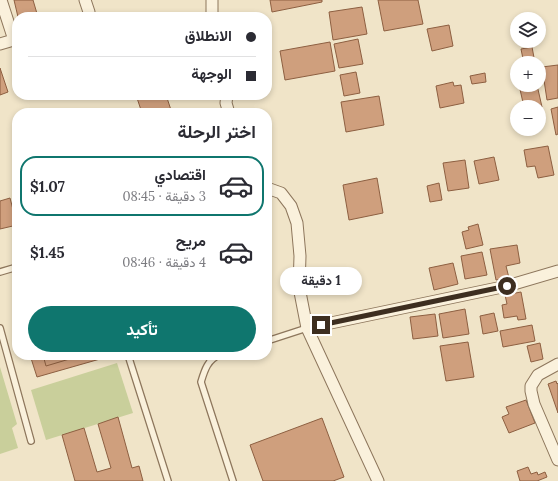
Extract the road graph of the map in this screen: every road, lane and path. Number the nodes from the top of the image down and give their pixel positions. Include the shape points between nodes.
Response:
1 (1, 0) edge
2 (85, 0) edge
3 (212, 0) edge
4 (89, 12) edge
5 (212, 12) edge
6 (12, 29) edge
7 (12, 40) edge
8 (0, 44) edge
9 (272, 190) edge
10 (12, 268) edge
11 (558, 271) edge
12 (0, 272) edge
13 (0, 328) edge
14 (307, 328) junction
15 (272, 339) edge
16 (130, 360) edge
17 (212, 360) edge
18 (558, 364) edge
19 (31, 441) dead end
20 (558, 460) edge
21 (168, 481) edge
22 (233, 481) edge
23 (378, 481) edge

1 - 6 street
2 - 4 street
3 - 5 street
7 - 8 street
9 - 14 street via 281,193 291,206 297,223 299,287
10 - 12 lane
11 - 14 street via 507,286
13 - 19 lane
14 - 15 lane
14 - 23 street
16 - 21 lane
17 - 22 lane via 205,368 201,382
18 - 20 street via 538,375 531,386 531,391

